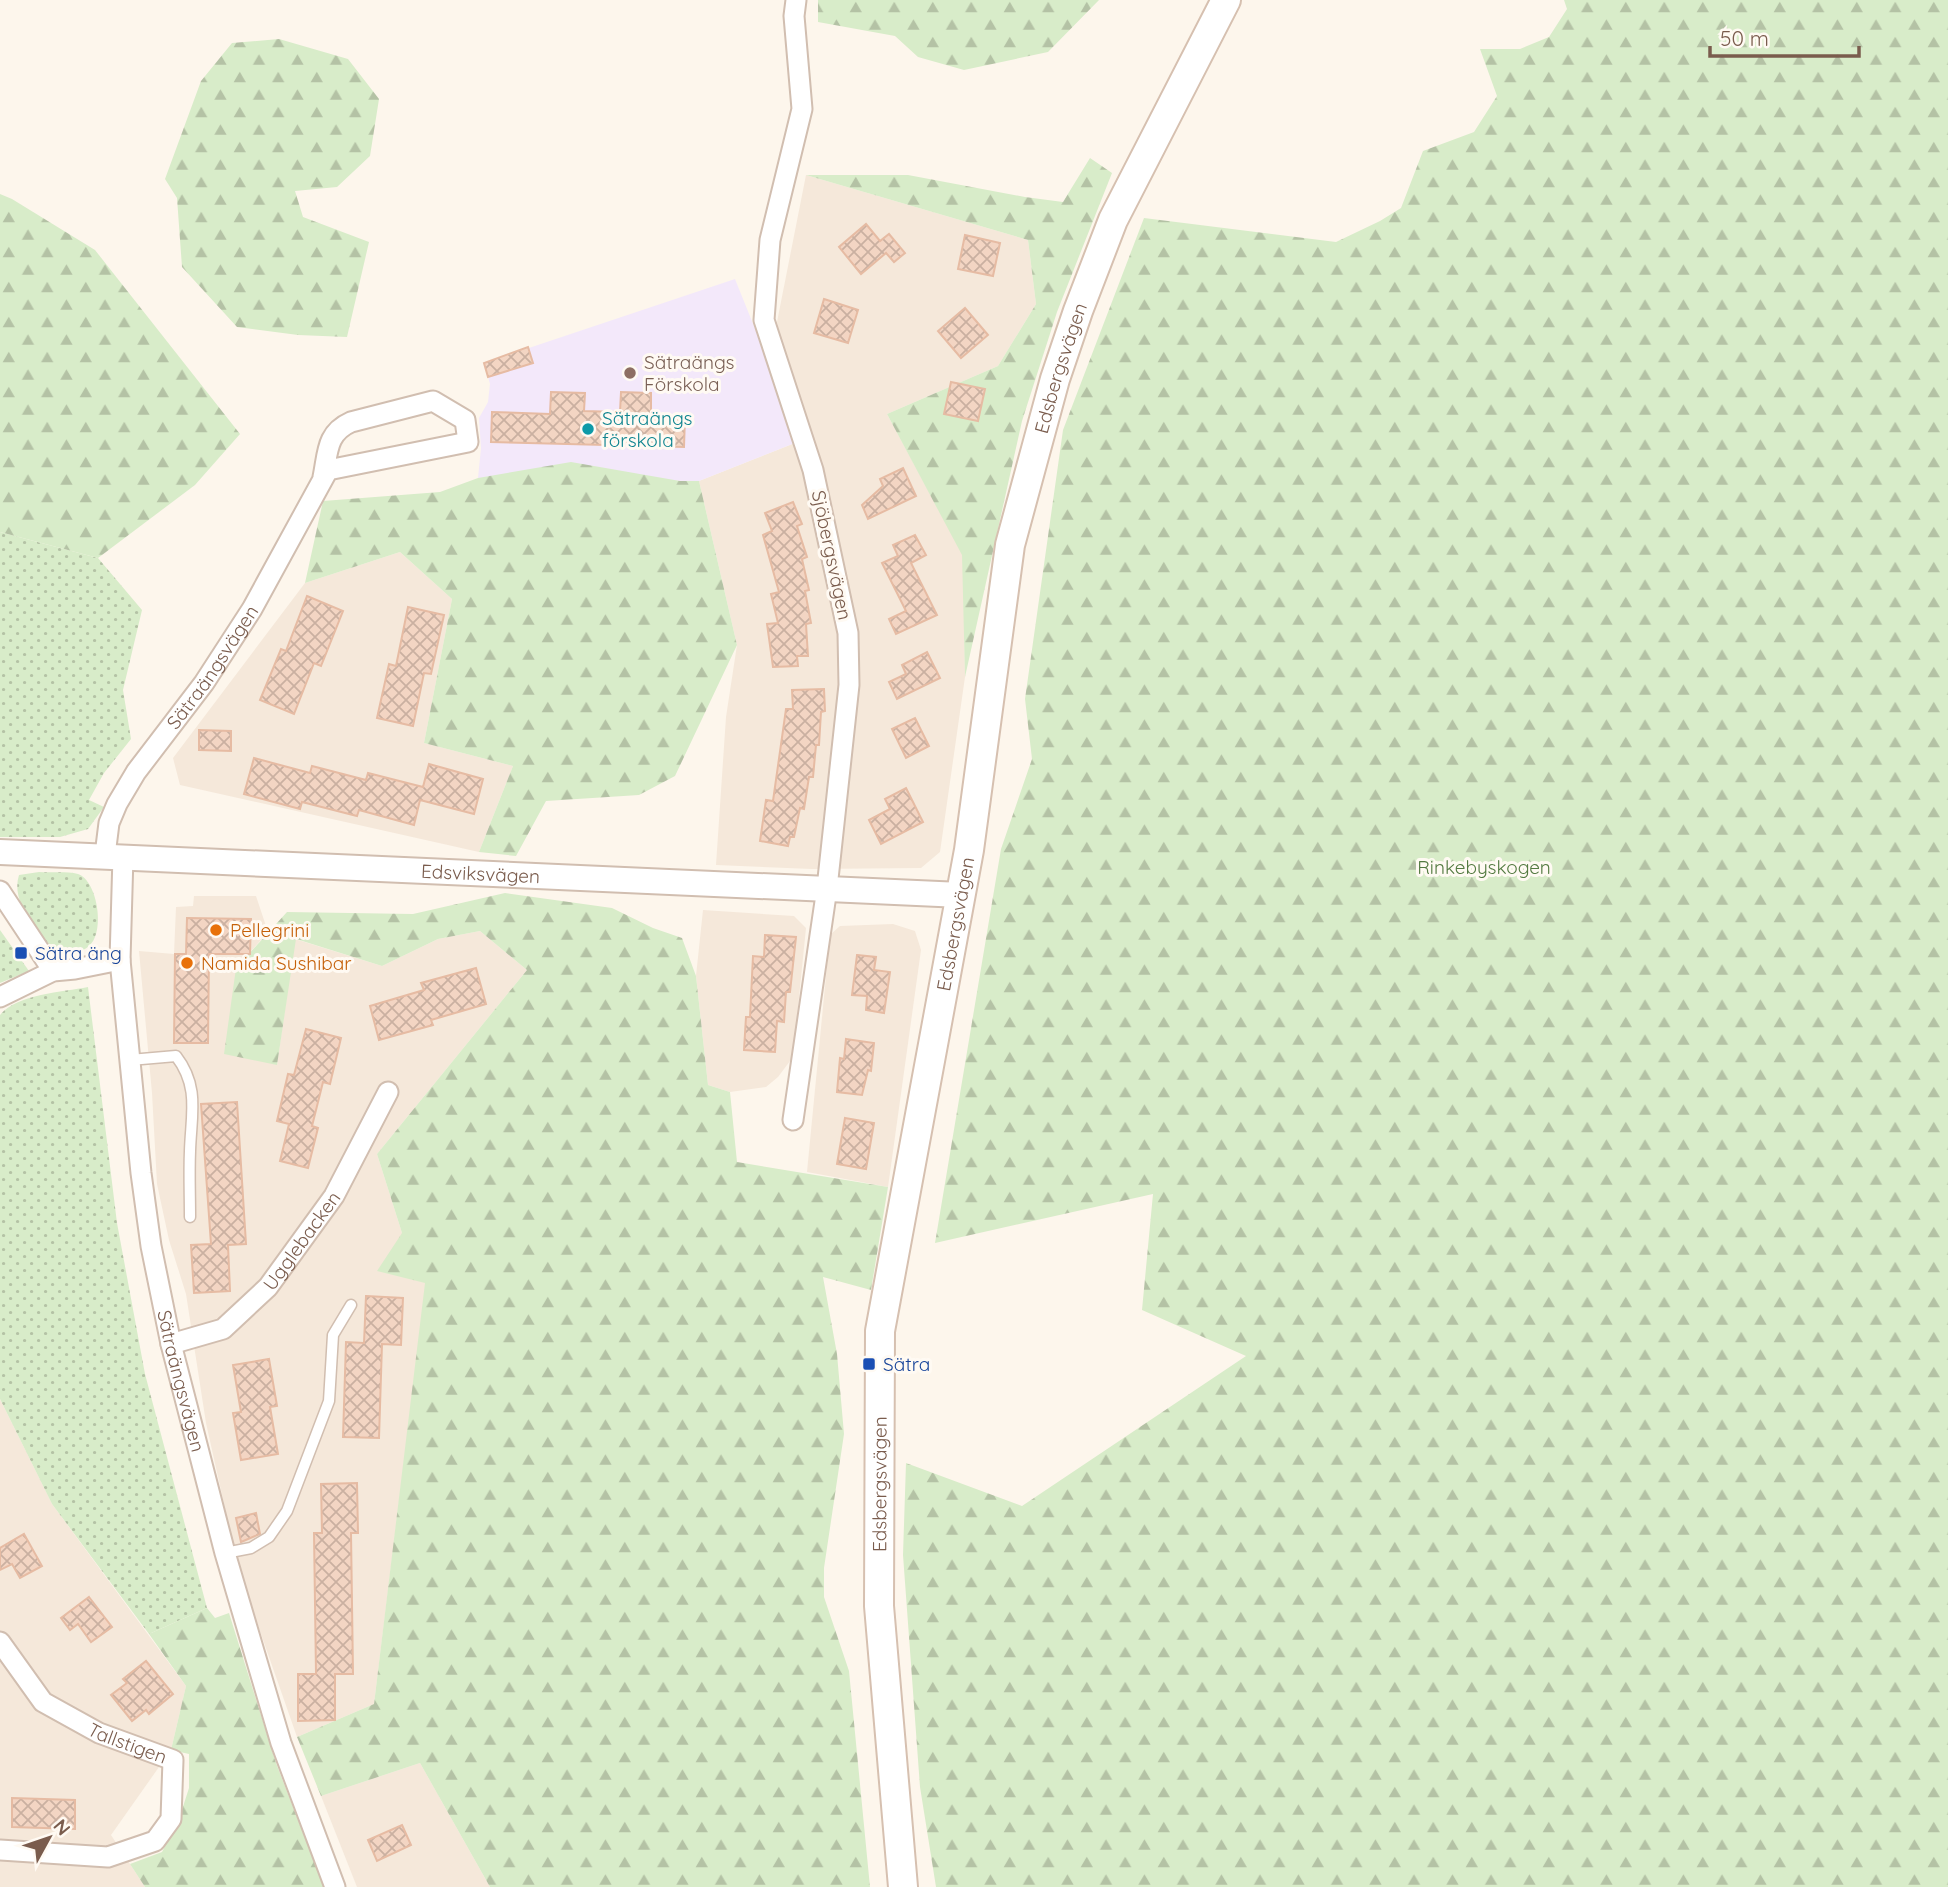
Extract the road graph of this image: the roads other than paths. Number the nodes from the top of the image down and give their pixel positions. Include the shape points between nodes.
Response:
1 (796, 0) edge
2 (1226, 0) edge
3 (323, 477) junction
4 (0, 852) edge
5 (114, 855) junction
6 (827, 888) junction
7 (0, 891) edge
8 (961, 895) junction
9 (120, 960) junction
10 (53, 971) junction
11 (0, 996) edge
12 (130, 1060) junction
13 (388, 1092) dead end
14 (793, 1120) dead end
15 (190, 1217) dead end
16 (351, 1305) dead end
17 (172, 1344) junction
18 (225, 1553) junction
19 (0, 1642) edge
20 (0, 1850) edge
21 (335, 1887) edge
22 (903, 1887) edge

1 - 6 street, Sjöbergsvägen via 802,109 770,240 764,320 813,470 848,633 849,685
2 - 8 main road, Edsbergsvägen via 1113,220 1055,379 1010,545
3 - 3 street, Sätraängsvägen via 333,436 351,422 433,401 465,420 468,442 328,470
3 - 5 street, Sätraängsvägen via 252,609 117,803 109,823
4 - 5 street, Edsviksvägen
5 - 6 street, Edsviksvägen
5 - 9 street, Sätraängsvägen
6 - 8 street, Edsviksvägen
6 - 14 street, Sjöbergsvägen
7 - 10 street
8 - 22 main road, Edsbergsvägen via 880,1331 879,1606
9 - 10 street
9 - 12 street, Sätraängsvägen
10 - 11 street
12 - 15 lane via 176,1056 187,1071 193,1095
12 - 17 street, Sätraängsvägen via 142,1185
13 - 17 street, Ugglebacken via 334,1196 268,1287 223,1329
16 - 18 lane via 333,1335 330,1401 287,1511 269,1537 251,1548
17 - 18 street, Sätraängsvägen
18 - 21 street, Sätraängsvägen via 281,1743
19 - 20 street, Tallstigen via 43,1702 99,1733 173,1760 171,1819 155,1841 107,1857

